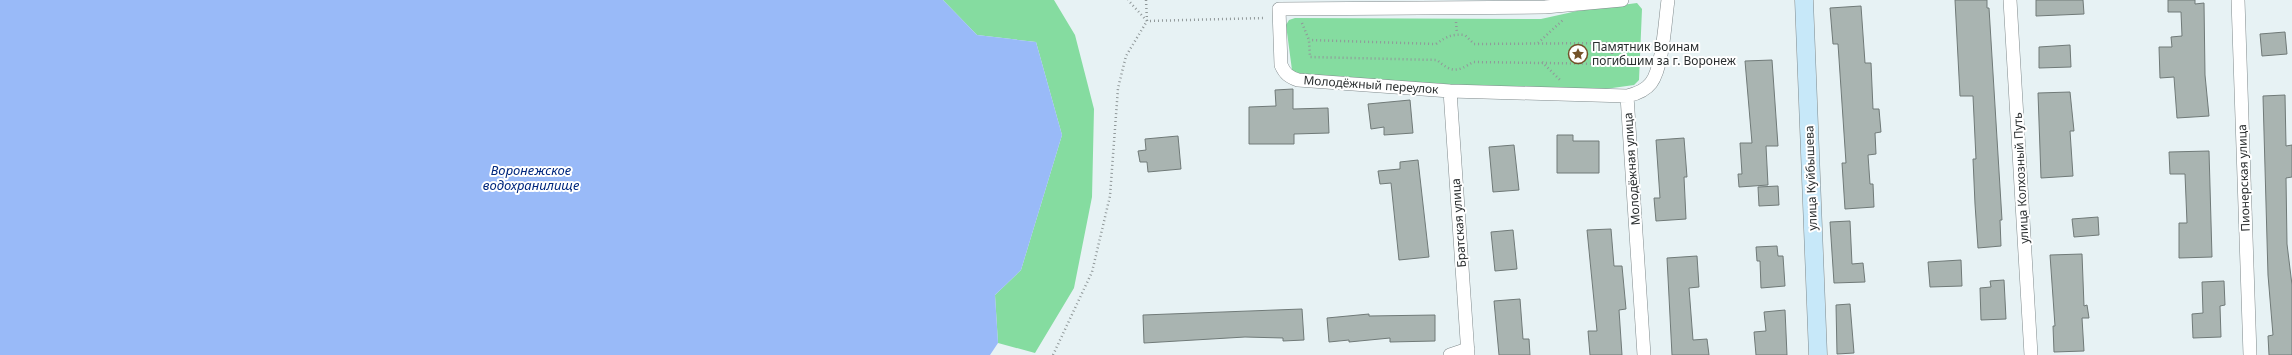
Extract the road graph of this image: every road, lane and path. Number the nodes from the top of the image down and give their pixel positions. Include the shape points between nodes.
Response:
1 (1128, 0) edge
2 (1146, 0) edge
3 (1622, 0) edge
4 (1668, 0) edge
5 (1804, 0) edge
6 (2010, 0) edge
7 (2238, 0) edge
8 (1581, 4) junction
9 (1279, 9) edge
10 (1296, 10) junction
11 (1147, 21) junction
12 (1309, 40) junction
13 (1538, 44) junction
14 (1450, 91) junction
15 (1626, 96) junction
16 (1468, 352) edge
17 (1053, 355) edge
18 (1450, 355) edge
19 (1644, 355) edge
20 (1818, 355) edge
21 (2031, 355) edge
22 (2250, 355) edge

1 - 11 path
2 - 11 path
3 - 8 street
4 - 15 street, Молодёжная улица via 1658,68 1646,88 1637,94
5 - 20 main road, улица Куйбышева
6 - 21 street, улица Колхозный Путь
7 - 22 street, Пионерская улица
8 - 10 street via 1456,9
8 - 13 path
9 - 10 street
9 - 11 path
9 - 14 street, Молодёжный переулок via 1281,65 1290,77
10 - 12 path
11 - 17 path via 1126,56 1118,88 1110,196 1092,272
12 - 13 path via 1436,44 1448,35 1457,34 1465,35 1474,44
12 - 13 path via 1310,57 1437,60 1447,69 1461,70 1473,62 1612,64 1612,43
14 - 15 street, Молодёжный переулок
14 - 16 street, Братская улица
15 - 19 street, Молодёжная улица
16 - 18 street

